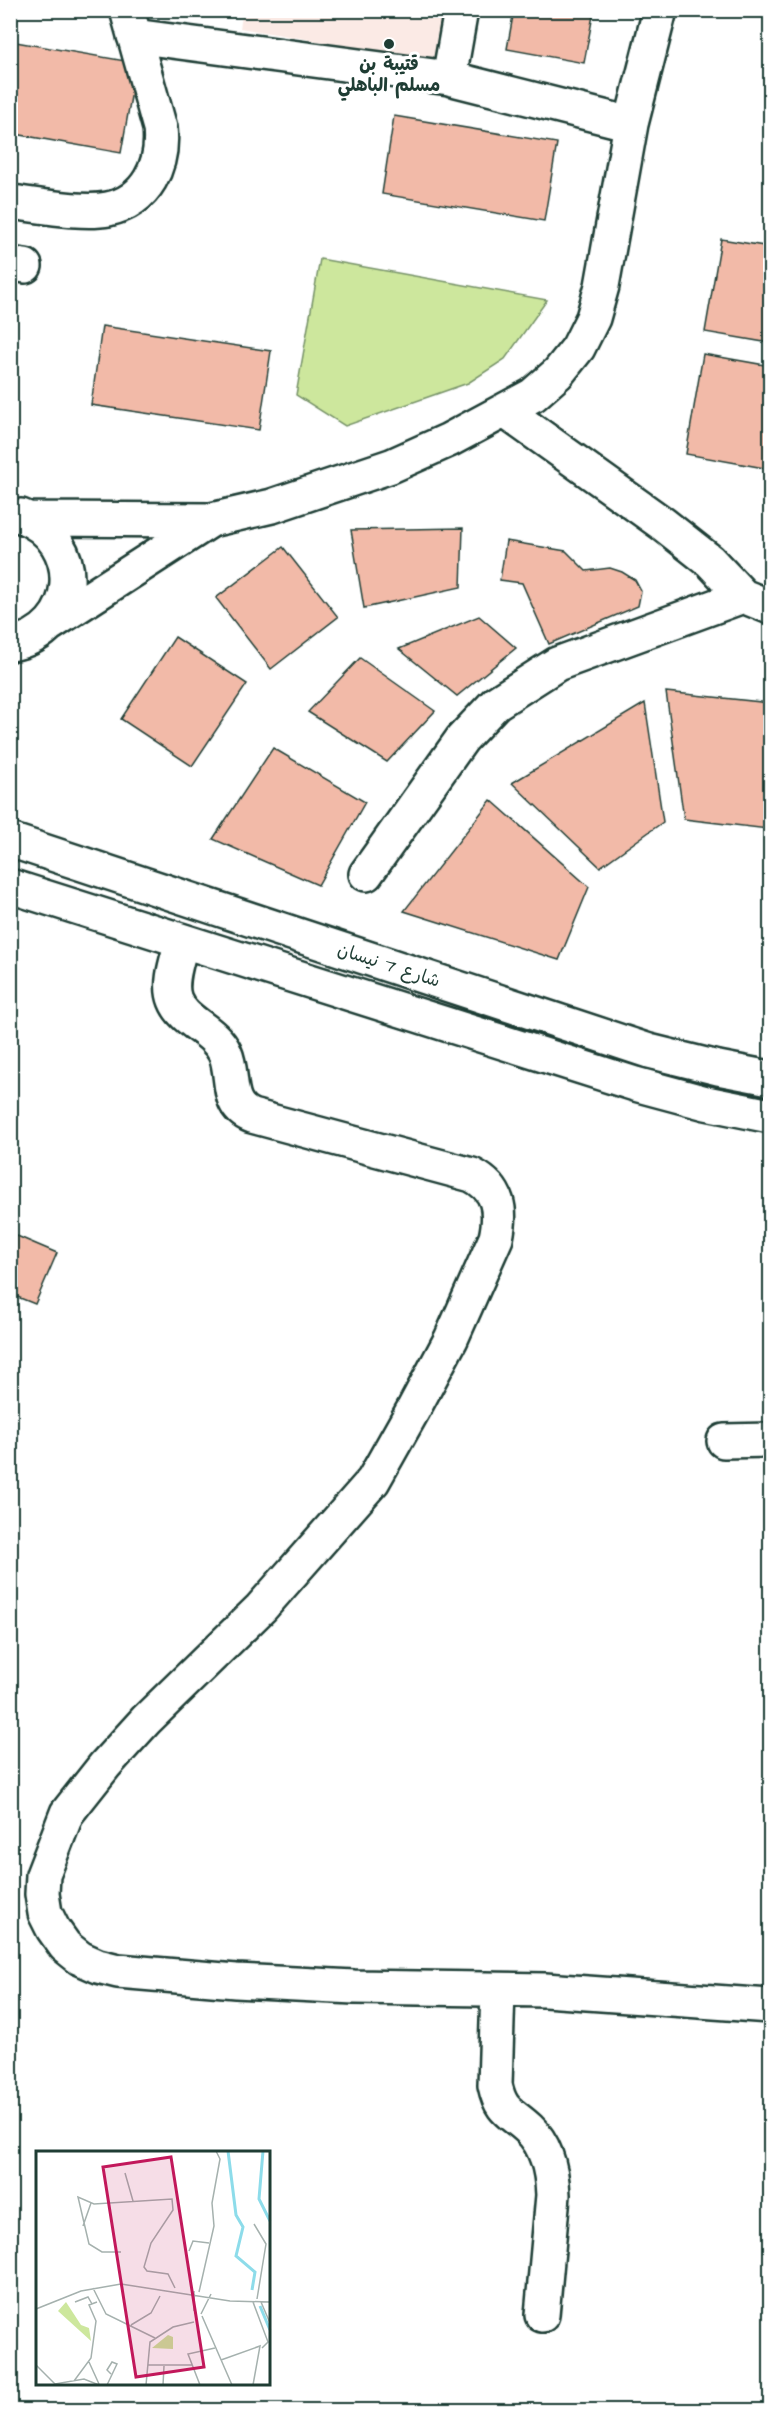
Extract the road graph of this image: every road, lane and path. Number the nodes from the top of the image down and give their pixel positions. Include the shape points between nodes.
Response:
1 (461, 10) edge
2 (660, 10) edge
3 (130, 23) edge
4 (448, 78) junction
5 (631, 124) junction
6 (10, 202) edge
7 (504, 411) junction
8 (17, 514) edge
9 (211, 520) junction
10 (757, 602) edge
11 (50, 624) junction
12 (11, 645) edge
13 (10, 840) edge
14 (366, 874) dead end
15 (10, 886) edge
16 (182, 941) junction
17 (771, 1078) edge
18 (771, 1116) edge
19 (771, 1440) edge
20 (724, 1441) dead end
21 (498, 1990) junction
22 (771, 2006) edge
23 (542, 2315) dead end

1 - 4 street
2 - 5 street
3 - 4 street
3 - 6 street via 162,143 160,159 146,186 123,204 108,209
4 - 5 street
5 - 7 street via 593,318 578,348 558,373 533,395
7 - 9 street via 372,473 272,506
7 - 10 street via 663,524
8 - 9 street
8 - 11 street via 48,531 67,567 62,607
9 - 11 street
10 - 14 street via 557,664 496,703 462,739
11 - 12 street via 33,637
13 - 17 street, شارع 7 نيسان via 649,1051
15 - 16 street
16 - 18 street via 635,1084
16 - 21 street via 172,986 175,1000 184,1014 216,1038 225,1052 237,1107 252,1116 472,1175 492,1190 499,1226 451,1339 373,1481 261,1608 126,1743 67,1813 43,1875 45,1912 65,1946 80,1958 118,1971 354,1987
19 - 20 street
21 - 22 street
21 - 23 street via 498,2097 503,2108 539,2142 552,2175

